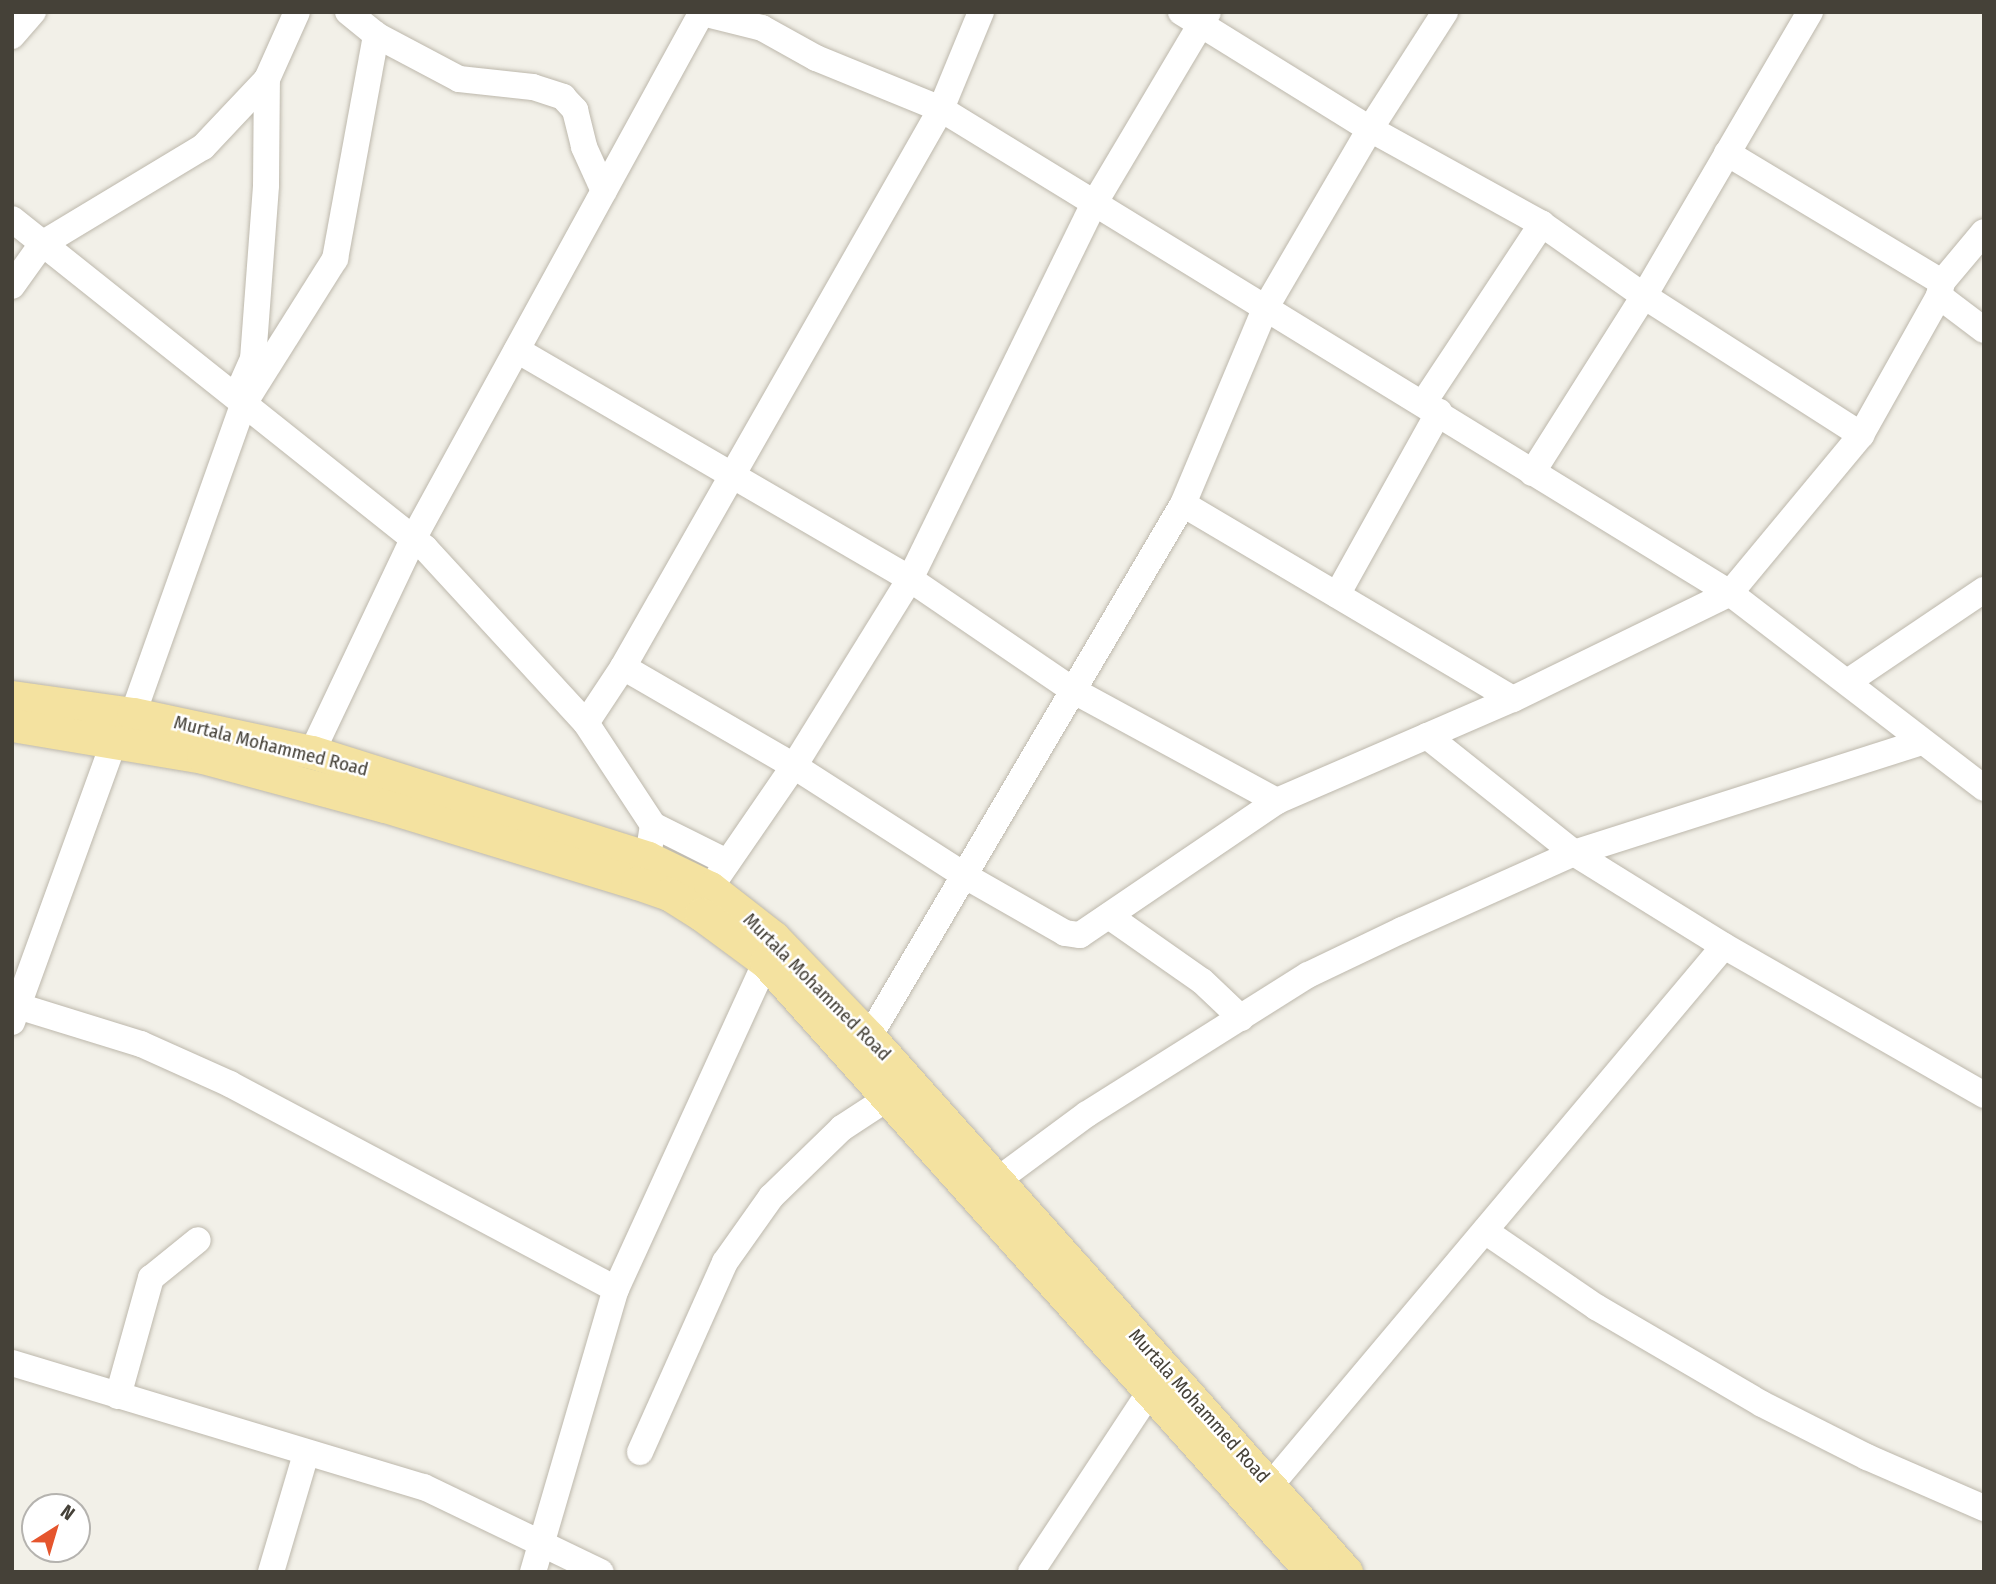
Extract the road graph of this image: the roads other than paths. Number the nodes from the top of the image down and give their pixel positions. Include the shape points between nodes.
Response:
1 (33, 12) edge
2 (297, 12) edge
3 (702, 12) edge
4 (981, 12) edge
5 (1445, 12) edge
6 (1810, 12) edge
7 (1197, 16) edge
8 (363, 21) edge
9 (12, 36) edge
10 (267, 79) junction
11 (941, 109) junction
12 (1370, 129) junction
13 (1727, 153) junction
14 (604, 191) junction
15 (1094, 204) junction
16 (12, 219) edge
17 (1542, 224) junction
18 (1984, 232) edge
19 (42, 244) junction
20 (12, 285) edge
21 (1940, 289) junction
22 (1644, 296) junction
23 (1266, 307) junction
24 (1984, 330) edge
25 (517, 350) junction
26 (239, 401) junction
27 (1431, 407) junction
28 (1861, 435) junction
29 (730, 473) junction
30 (1532, 473) junction
31 (1183, 505) junction
32 (414, 539) junction
33 (910, 579) junction
34 (1984, 590) edge
35 (1730, 593) junction
36 (1337, 595) junction
37 (624, 667) junction
38 (1849, 681) junction
39 (1074, 691) junction
40 (12, 697) edge
41 (1513, 698) junction
42 (133, 714) junction
43 (586, 723) junction
44 (12, 725) edge
45 (1427, 736) junction
46 (114, 741) junction
47 (1921, 742) junction
48 (312, 752) junction
49 (794, 766) junction
50 (1984, 788) edge
51 (1277, 802) junction
52 (653, 825) junction
53 (1574, 853) junction
54 (648, 858) junction
55 (718, 875) junction
56 (967, 877) junction
57 (1109, 916) junction
58 (1724, 946) junction
59 (766, 962) junction
60 (808, 990) junction
61 (15, 1014) edge
62 (1241, 1018) junction
63 (869, 1037) junction
64 (1984, 1095) edge
65 (888, 1098) junction
66 (999, 1180) junction
67 (1485, 1231) junction
68 (198, 1240) dead end
69 (616, 1289) junction
70 (12, 1363) edge
71 (1150, 1390) junction
72 (118, 1396) junction
73 (640, 1451) dead end
74 (306, 1454) junction
75 (1270, 1486) junction
76 (1984, 1508) edge
77 (539, 1541) junction
78 (271, 1572) edge
79 (533, 1572) edge
80 (601, 1572) edge
81 (1031, 1572) edge
82 (1312, 1572) edge
83 (1346, 1572) edge

1 - 9 street
2 - 10 street
3 - 11 street via 762,28 816,58
3 - 14 street
4 - 11 street
5 - 12 street
6 - 13 street
7 - 12 street
7 - 15 street
8 - 14 street via 459,79 533,87 563,97 575,110 584,147
8 - 26 street via 335,260
10 - 19 street via 203,147
10 - 26 street via 266,185 253,359
11 - 15 street
11 - 29 street
12 - 17 street
12 - 23 street
13 - 21 street
13 - 22 street
14 - 25 street
15 - 23 street
15 - 33 street
16 - 19 street
17 - 22 street
17 - 27 street
18 - 21 street
19 - 20 street
19 - 26 street
21 - 24 street
21 - 28 street
22 - 28 street
22 - 30 street
23 - 27 street
23 - 31 street
25 - 29 street
25 - 32 street
26 - 32 street
26 - 42 street
27 - 30 street
27 - 36 street
28 - 35 street
29 - 33 street
29 - 37 street
30 - 35 street
31 - 36 street
31 - 39 street
32 - 43 street
32 - 48 street
33 - 39 street
33 - 49 street
34 - 38 street
35 - 38 street
35 - 41 street
36 - 41 street
37 - 43 street
37 - 49 street
38 - 47 street
39 - 51 street
39 - 56 street
40 - 42 main road, Murtala Mohammed Road
41 - 45 street
42 - 48 main road, Murtala Mohammed Road
43 - 52 street
44 - 46 main road, Murtala Mohammed Road
45 - 51 street
45 - 53 street
46 - 59 main road, Murtala Mohammed Road via 229,764 625,879 669,894
46 - 61 street
47 - 50 street
47 - 53 street
48 - 54 main road, Murtala Mohammed Road
49 - 55 street
49 - 56 street
51 - 57 street
52 - 54 street
52 - 55 street
53 - 58 street
53 - 62 street via 1308,975
54 - 55 main road, Murtala Mohammed Road
55 - 60 main road, Murtala Mohammed Road
56 - 57 street via 1065,933 1080,935
56 - 63 street
57 - 62 street via 1202,981
58 - 64 street
58 - 67 street
59 - 60 main road, Murtala Mohammed Road
59 - 69 street
60 - 63 main road, Murtala Mohammed Road
60 - 65 main road, Murtala Mohammed Road
61 - 69 street via 141,1044 230,1084
62 - 66 street via 1087,1114
63 - 66 main road, Murtala Mohammed Road
65 - 71 main road, Murtala Mohammed Road
65 - 73 street via 842,1128 763,1208 725,1262
66 - 75 main road, Murtala Mohammed Road
67 - 75 street
67 - 76 street via 1596,1307 1762,1404
68 - 72 street via 151,1278
69 - 77 street
70 - 72 street
71 - 81 street
71 - 82 main road, Murtala Mohammed Road
72 - 74 street
74 - 77 street via 424,1487
74 - 78 street
75 - 83 main road, Murtala Mohammed Road
77 - 79 street
77 - 80 street

